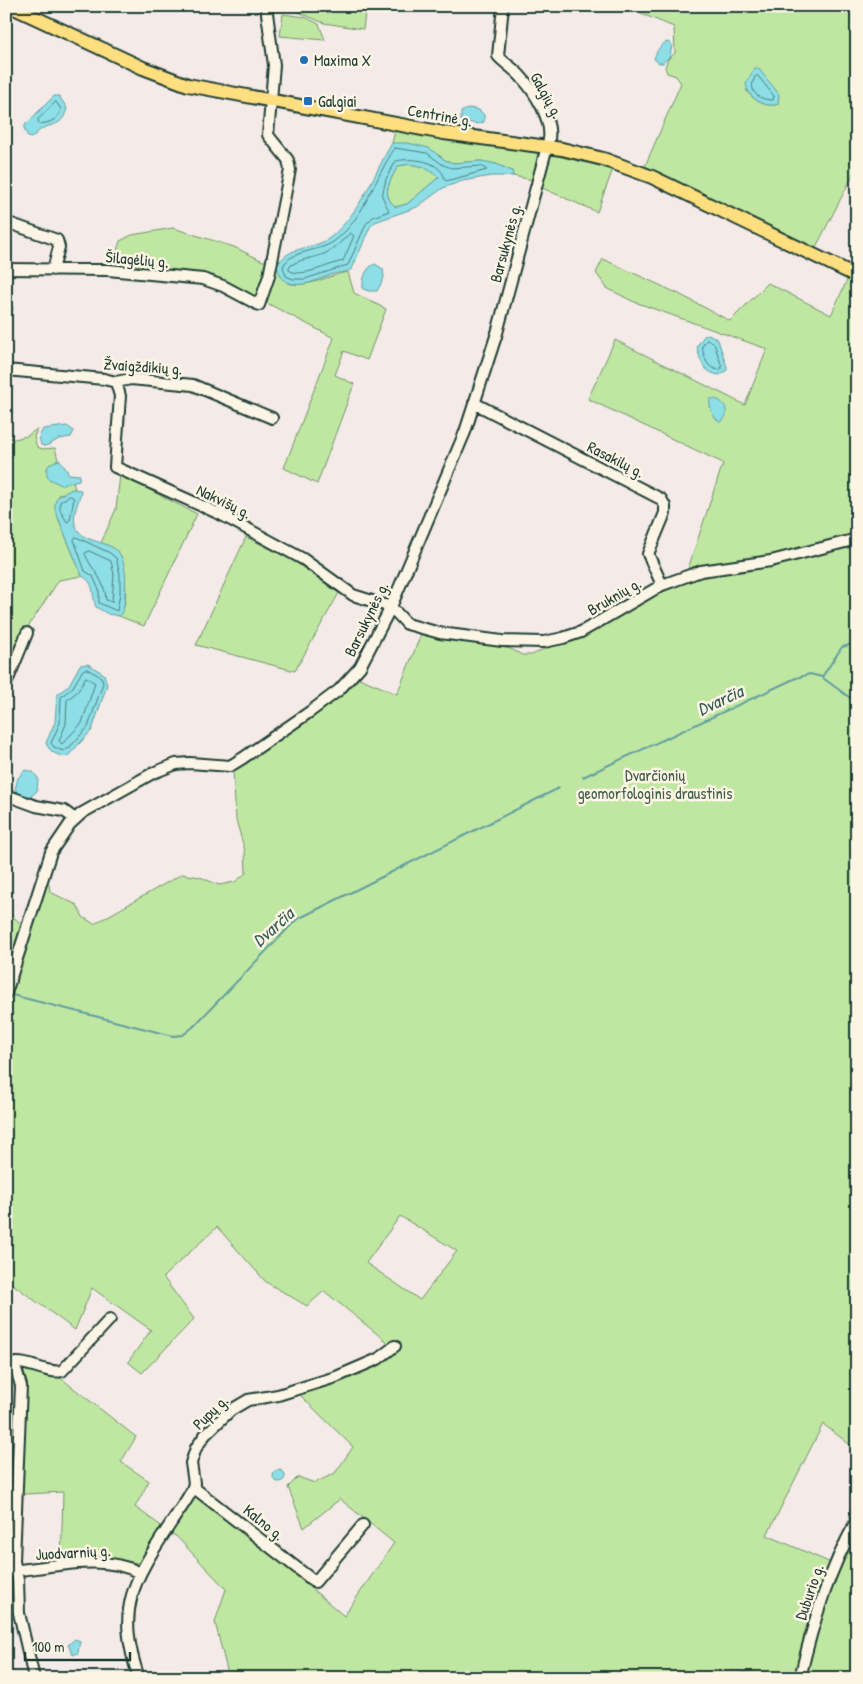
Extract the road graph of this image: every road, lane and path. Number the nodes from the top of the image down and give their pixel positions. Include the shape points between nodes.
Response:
1 (10, 6) edge
2 (266, 6) edge
3 (503, 6) edge
4 (272, 101) junction
5 (546, 147) junction
6 (6, 222) edge
7 (6, 269) edge
8 (53, 270) junction
9 (857, 276) edge
10 (6, 370) edge
11 (116, 382) junction
12 (474, 403) junction
13 (272, 418) dead end
14 (857, 539) edge
15 (662, 585) junction
16 (391, 607) junction
17 (27, 633) dead end
18 (6, 683) edge
19 (6, 795) edge
20 (75, 818) junction
21 (6, 993) edge
22 (110, 1319) dead end
23 (395, 1346) dead end
24 (10, 1362) edge
25 (193, 1487) junction
26 (857, 1520) edge
27 (363, 1525) dead end
28 (11, 1570) edge
29 (140, 1573) junction
30 (34, 1678) edge
31 (139, 1678) edge
32 (800, 1678) edge

1 - 4 main road, Centrinė g. via 175,82
2 - 4 street via 274,65
3 - 5 street, Galgių g. via 498,56 523,78 543,111 550,131
4 - 5 main road, Centrinė g. via 444,133
4 - 8 street, Šilagėlių g. via 268,135 288,160 290,170 269,276 259,305 203,279 108,270
5 - 9 main road, Centrinė g. via 584,154 636,171
5 - 12 street, Barsukynės g. via 497,333
6 - 8 street via 57,240 59,247
7 - 8 street, Šilagėlių g.
10 - 11 street, Žvaigždikių g.
11 - 13 street, Žvaigždikių g. via 131,379 194,385
11 - 16 street, Nakvišų g. via 120,396 115,467 222,515 303,559 353,595
12 - 15 street, Rasakilų g. via 661,500 665,506 664,513 648,554
12 - 16 street, Barsukynės g.
14 - 15 street, Bruknių g. via 771,561 701,571
15 - 16 street, Bruknių g. via 581,632 544,642 502,641 421,629 408,624
16 - 20 street, Barsukynės g. via 351,678 311,712 243,758 230,766 190,763 164,768
17 - 18 street
19 - 20 street via 36,806 64,811
20 - 21 street, Barsukynės g. via 51,852
22 - 24 street via 62,1371
23 - 25 street, Pupų g. via 378,1359 336,1378 248,1400 231,1410 196,1448 191,1462
24 - 28 street via 21,1386
25 - 27 street, Kalno g. via 315,1582
25 - 29 street
26 - 32 street, Duburio g. via 841,1548 821,1598
28 - 29 street, Juodvarnių g. via 101,1562 122,1565
28 - 30 street
29 - 31 street via 128,1613 134,1664

